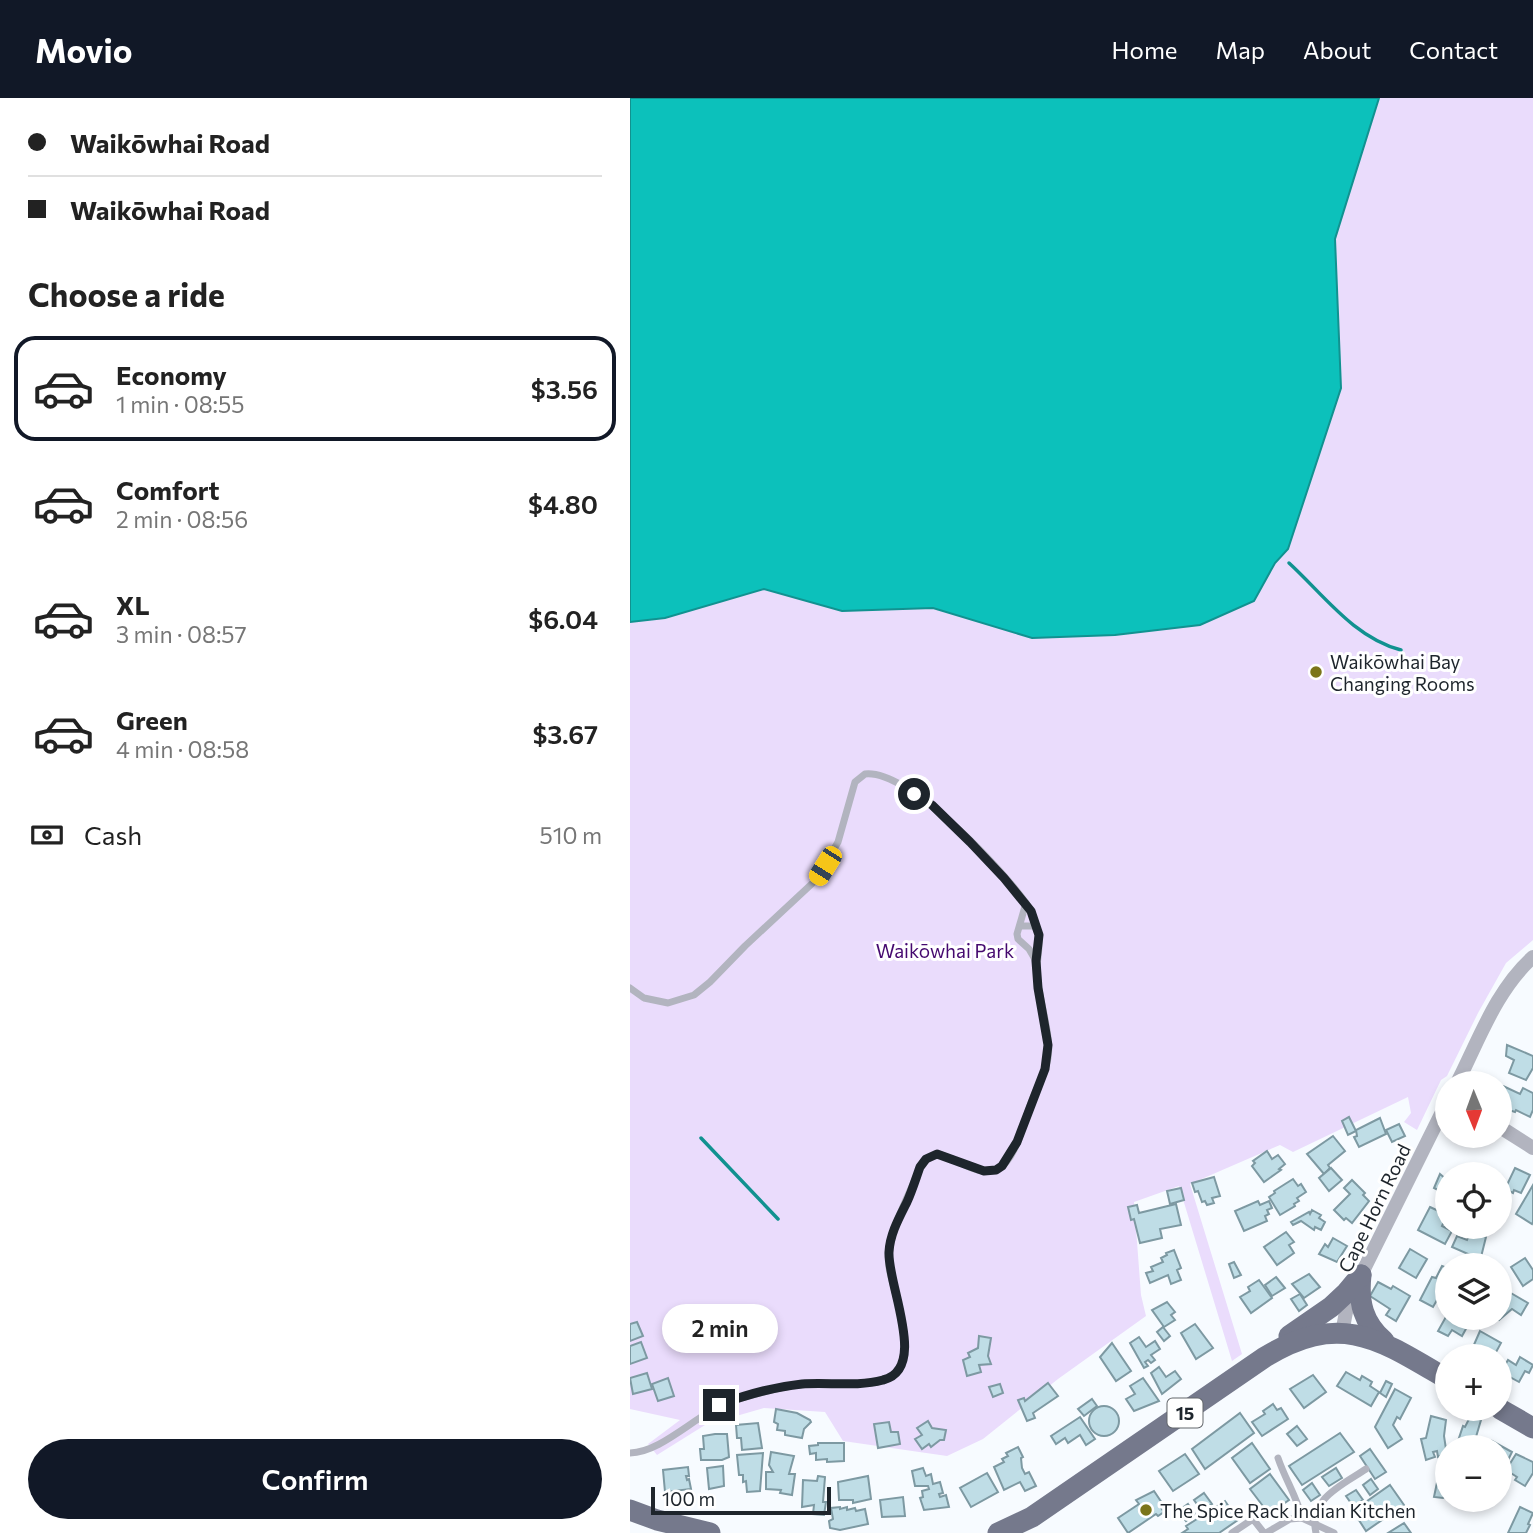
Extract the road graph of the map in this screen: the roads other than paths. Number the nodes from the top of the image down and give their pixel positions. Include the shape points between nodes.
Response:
1 (1026, 903) junction
2 (1021, 926) junction
3 (1036, 929) junction
4 (1533, 957) edge
5 (1036, 961) junction
6 (630, 988) edge
7 (1463, 1071) edge
8 (1435, 1126) edge
9 (1512, 1135) edge
10 (1533, 1148) edge
11 (1361, 1275) junction
12 (1342, 1333) junction
13 (1387, 1344) junction
14 (1265, 1357) junction
15 (1435, 1372) edge
16 (1512, 1416) edge
17 (1533, 1428) edge
18 (630, 1453) edge
19 (1279, 1458) dead end
20 (1366, 1469) dead end
21 (630, 1510) edge
22 (1032, 1517) junction
23 (1302, 1518) junction
24 (1316, 1529) edge
25 (710, 1533) edge
26 (998, 1533) edge
27 (1015, 1533) edge
28 (1232, 1533) edge
29 (1265, 1533) edge
30 (1334, 1533) edge

1 - 2 lane
1 - 3 lane
1 - 6 lane via 932,805 884,776 865,774 855,782 838,842 817,879 710,982 694,995 668,1003 644,998
2 - 3 lane
2 - 5 lane via 1018,940
3 - 5 lane
4 - 7 street via 1502,994
5 - 18 lane via 1049,1052 1013,1151 1002,1166 991,1171 931,1155 920,1167 894,1230 889,1265 905,1348 897,1373 880,1381 801,1384 730,1401 653,1448
8 - 11 street, Cape Horn Road
9 - 10 street
11 - 12 street, Cape Horn Road
11 - 13 main road via 1362,1312
11 - 14 main road via 1331,1307
12 - 13 main road, 15
12 - 14 main road, 15 via 1317,1334
13 - 15 main road, 15
14 - 22 main road, 15
16 - 17 main road
19 - 23 lane
20 - 24 lane via 1323,1498 1317,1507
21 - 25 main road
22 - 26 main road, 15
22 - 27 main road
23 - 24 lane
23 - 29 lane via 1290,1519
24 - 30 lane
28 - 29 lane via 1253,1519

